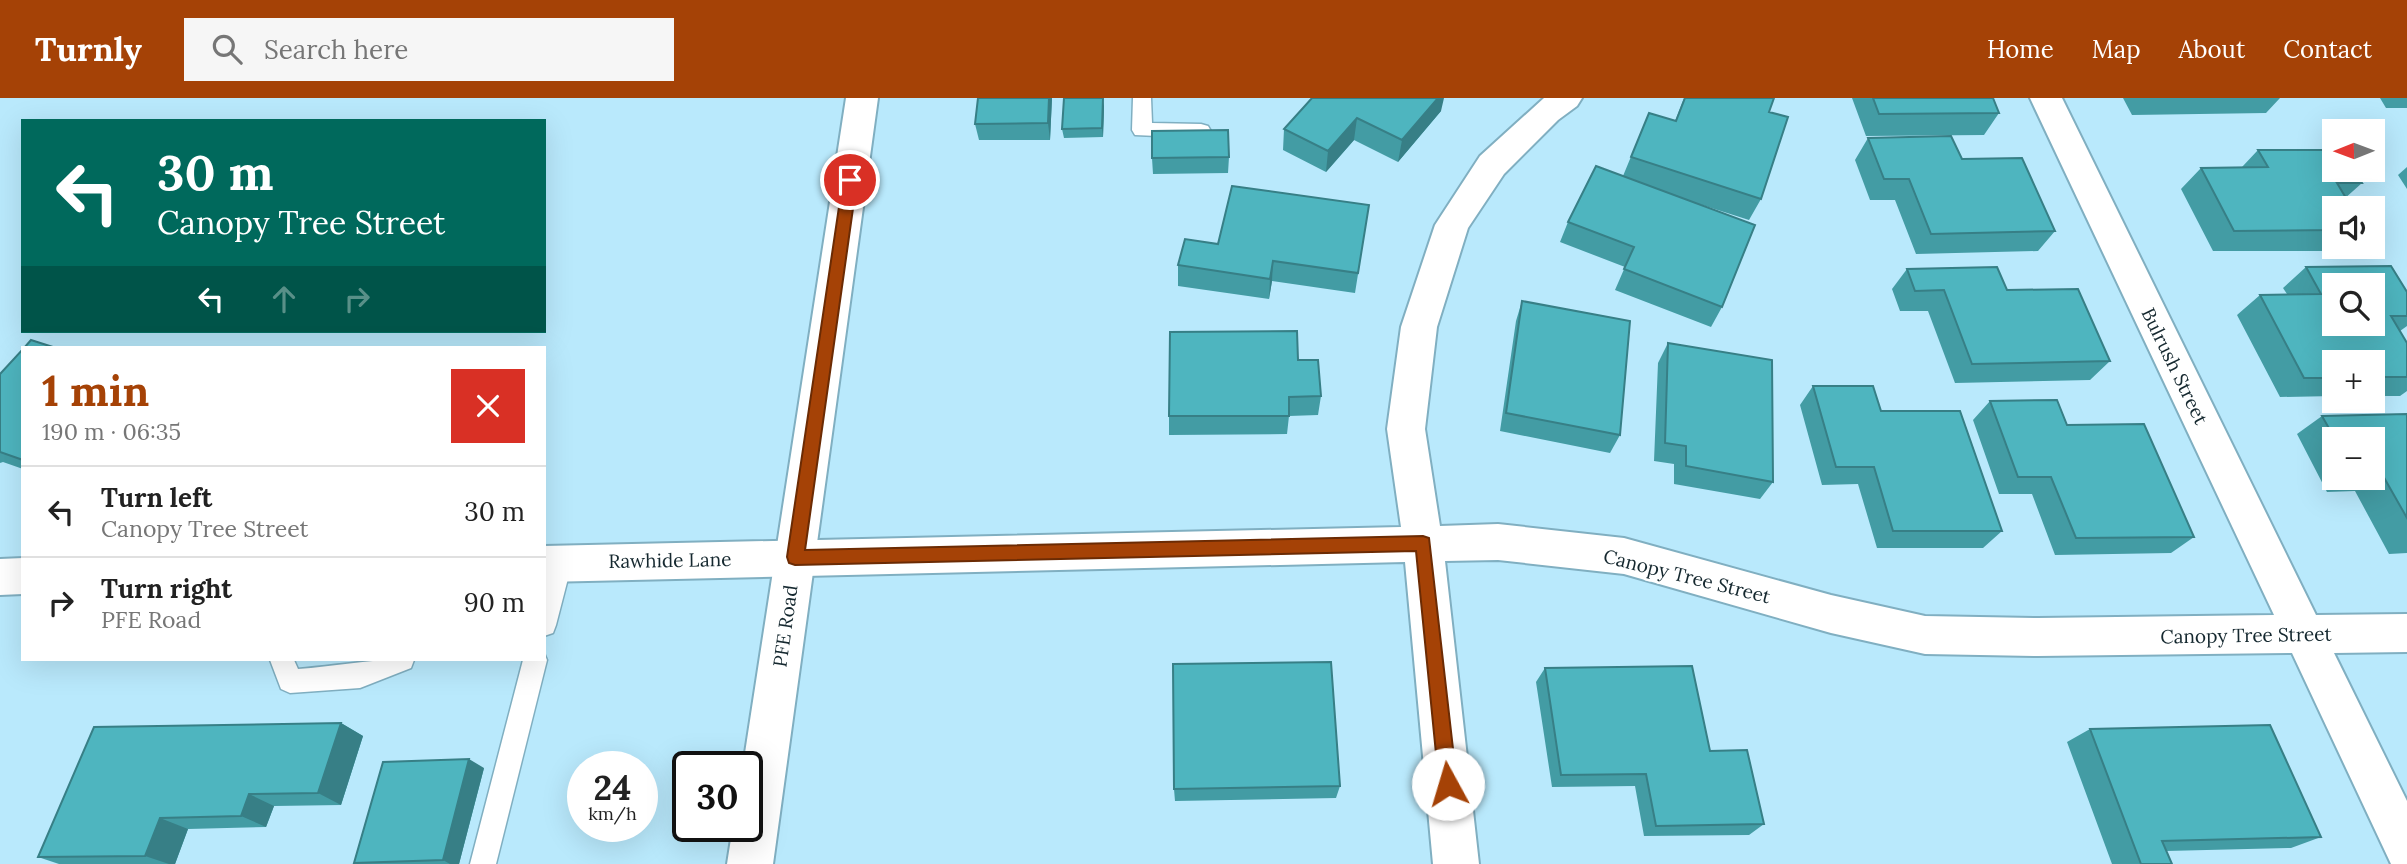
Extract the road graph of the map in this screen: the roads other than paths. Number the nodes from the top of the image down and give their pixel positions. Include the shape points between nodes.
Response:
1 (862, 98) edge
2 (1142, 98) edge
3 (1566, 98) edge
4 (2046, 98) edge
5 (1201, 131) edge
6 (1423, 543) junction
7 (795, 557) junction
8 (552, 563) edge
9 (21, 576) edge
10 (0, 577) edge
11 (546, 610) edge
12 (2407, 633) edge
13 (2304, 634) junction
14 (282, 661) edge
15 (399, 661) edge
16 (535, 661) edge
17 (2407, 849) edge
18 (482, 864) edge
19 (750, 864) edge
20 (1456, 864) edge

1 - 7 street, PFE Road
2 - 5 lane via 1142,130
3 - 6 street via 1492,165 1452,225 1419,327 1406,429
4 - 13 street, Bulrush Street
6 - 7 street, Canopy Tree Street
6 - 13 street, Canopy Tree Street via 1498,542 1624,556 1925,635
6 - 20 street
7 - 8 street, Rawhide Lane
7 - 19 street, PFE Road
8 - 11 lane
9 - 10 street
12 - 13 street, Canopy Tree Street
13 - 17 street, Bulrush Street
14 - 15 lane via 290,681 360,676
16 - 18 lane

